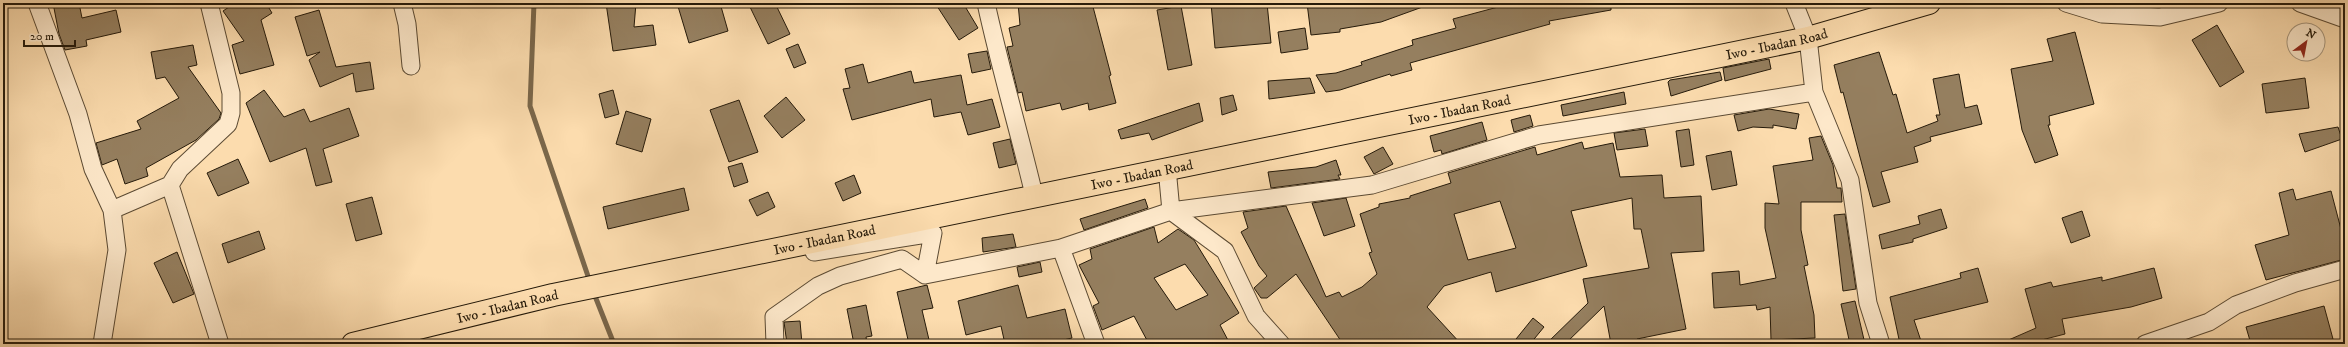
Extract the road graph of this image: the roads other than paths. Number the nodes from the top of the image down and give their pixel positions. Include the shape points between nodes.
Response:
1 (37, 3) edge
2 (208, 3) edge
3 (402, 3) edge
4 (986, 3) edge
5 (1794, 3) edge
6 (1930, 3) edge
7 (2066, 3) edge
8 (2219, 3) edge
9 (2300, 3) edge
10 (2345, 19) edge
11 (1808, 38) junction
12 (411, 66) dead end
13 (1814, 92) junction
14 (1167, 168) junction
15 (170, 185) junction
16 (1034, 195) junction
17 (112, 210) junction
18 (1171, 211) junction
19 (1061, 248) junction
20 (2345, 269) edge
21 (925, 275) junction
22 (626, 280) junction
23 (1091, 343) edge
24 (102, 344) edge
25 (220, 344) edge
26 (353, 344) edge
27 (775, 344) edge
28 (1281, 344) edge
29 (1881, 344) edge
30 (2145, 344) edge

1 - 17 street via 78,114 94,169
2 - 15 street via 231,93 231,113 228,124 180,169
3 - 12 street
4 - 16 street via 998,61
5 - 11 street
6 - 11 main road, Iwo - Ibadan Road
7 - 8 street via 2102,14 2160,17
9 - 10 street
11 - 13 street
11 - 14 main road, Iwo - Ibadan Road
13 - 18 street via 1539,135 1372,185
13 - 29 street via 1850,180 1868,303
14 - 16 main road, Iwo - Ibadan Road
14 - 18 street
15 - 17 street
15 - 25 street
16 - 22 main road, Iwo - Ibadan Road
17 - 24 street via 117,250
18 - 19 street
18 - 28 street via 1225,251 1256,316
19 - 21 street
19 - 23 street
20 - 30 street via 2294,283 2236,304 2209,322
21 - 22 street via 933,233
21 - 27 street via 902,259 840,276 818,286 774,317
22 - 26 main road, Iwo - Ibadan Road via 553,295

